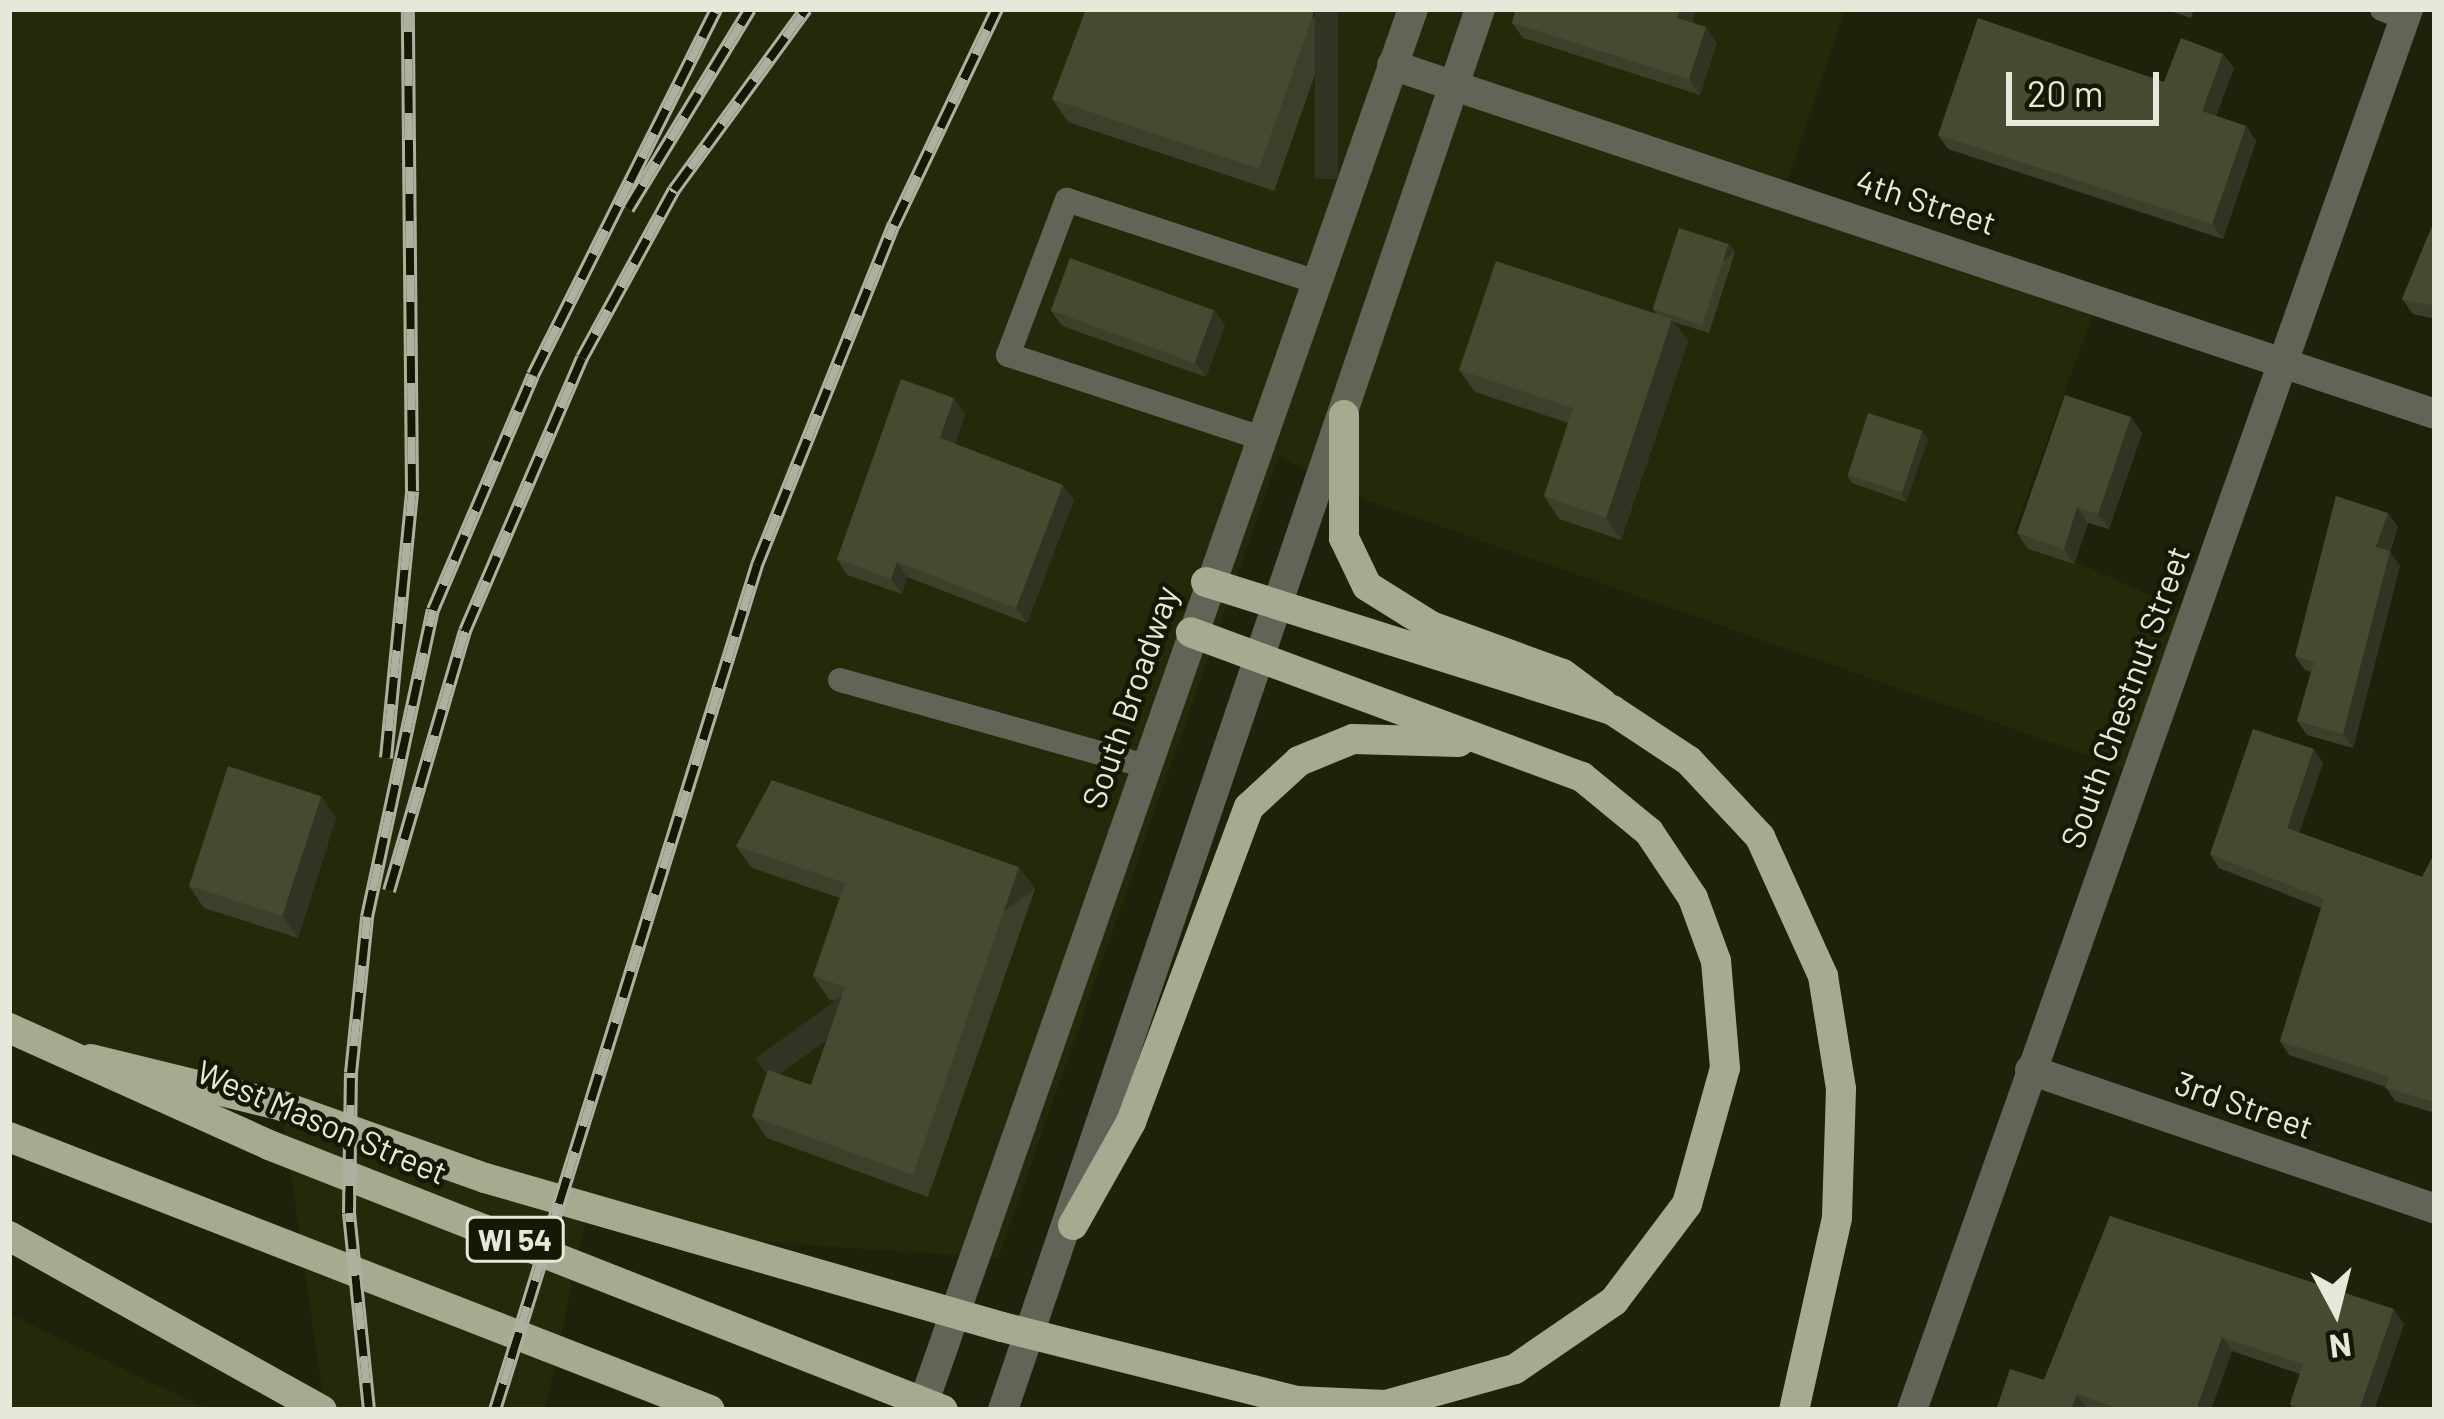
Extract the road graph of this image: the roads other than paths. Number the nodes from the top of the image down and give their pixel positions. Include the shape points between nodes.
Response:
1 (1413, 9) edge
2 (1480, 9) edge
3 (2398, 12) edge
4 (1392, 65) junction
5 (1455, 86) junction
6 (1314, 281) junction
7 (2283, 361) junction
8 (2435, 414) edge
9 (1344, 415) junction
10 (1258, 437) junction
11 (1206, 582) junction
12 (1279, 607) junction
13 (1191, 632) junction
14 (1262, 657) junction
15 (840, 680) dead end
16 (1612, 710) junction
17 (1551, 761) junction
18 (1145, 766) junction
19 (9, 1028) edge
20 (91, 1059) junction
21 (2030, 1070) junction
22 (9, 1137) edge
23 (2435, 1209) edge
24 (1073, 1226) junction
25 (9, 1236) edge
26 (322, 1410) edge
27 (710, 1410) edge
28 (921, 1410) edge
29 (943, 1410) edge
30 (1003, 1410) edge
31 (1794, 1410) edge
32 (1912, 1410) edge

1 - 4 street, South Broadway
2 - 5 street
3 - 7 street, South Chestnut Street
4 - 5 street, 4th Street
4 - 6 street, South Broadway
5 - 7 street, 4th Street
5 - 9 street
6 - 10 street, South Broadway
6 - 10 lane via 1066,200 1008,355
7 - 8 street, 4th Street
7 - 21 street, South Chestnut Street
9 - 12 street
9 - 16 main road via 1340,508 1366,586 1431,626 1563,674
10 - 11 street, South Broadway
11 - 12 main road
11 - 13 street, South Broadway
12 - 14 street
12 - 16 main road
13 - 14 main road
13 - 18 street, South Broadway
14 - 17 main road
14 - 24 street
15 - 18 lane
16 - 31 main road via 1734,803 1789,888 1823,976 1841,1089 1839,1180
17 - 20 main road via 1604,792 1664,849 1716,961 1725,1068 1702,1163 1667,1241 1614,1301 1515,1369 1386,1406 1296,1401
17 - 24 main road via 1376,736 1314,753 1267,787 1227,847 1131,1122
18 - 28 street, South Broadway
19 - 20 main road, West Mason Street / WI 54
20 - 29 main road, West Mason Street / WI 54 via 269,1145
21 - 23 street, 3rd Street
21 - 32 street, South Chestnut Street
22 - 27 main road, WI 54
24 - 30 street
25 - 26 main road

